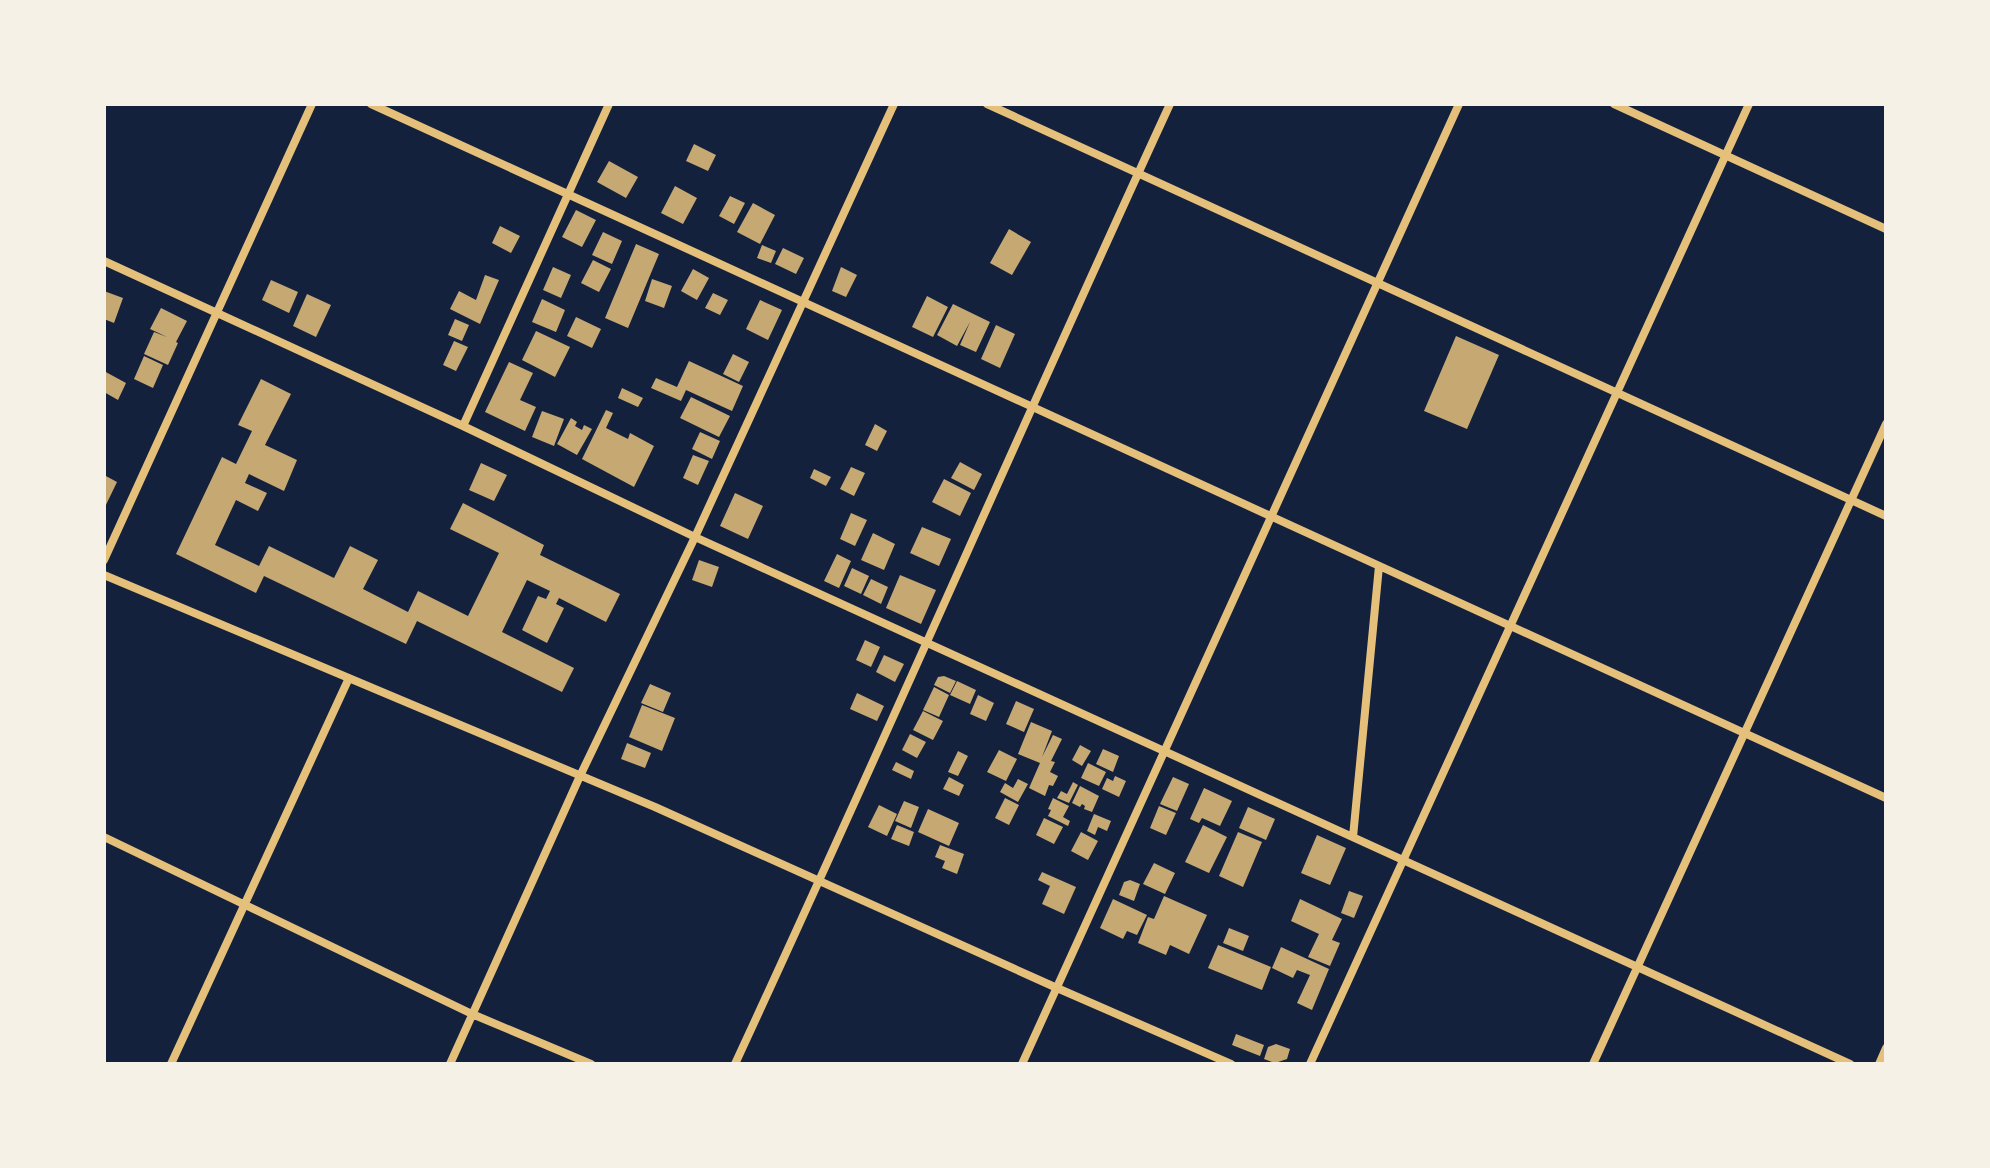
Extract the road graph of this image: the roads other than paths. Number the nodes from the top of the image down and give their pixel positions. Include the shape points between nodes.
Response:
1 (312, 104) edge
2 (371, 104) edge
3 (609, 104) edge
4 (894, 104) edge
5 (987, 104) edge
6 (1170, 104) edge
7 (1459, 104) edge
8 (1614, 104) edge
9 (1749, 104) edge
10 (1726, 155) junction
11 (1138, 173) junction
12 (569, 194) junction
13 (1886, 229) edge
14 (104, 261) edge
15 (1377, 283) junction
16 (803, 302) junction
17 (217, 312) junction
18 (1617, 393) junction
19 (1032, 407) junction
20 (1886, 424) edge
21 (463, 426) junction
22 (1851, 500) junction
23 (1270, 516) junction
24 (1886, 516) edge
25 (695, 537) junction
26 (104, 560) edge
27 (1379, 566) junction
28 (104, 575) edge
29 (1510, 626) junction
30 (926, 643) junction
31 (349, 678) junction
32 (1745, 733) junction
33 (1163, 751) junction
34 (580, 776) junction
35 (1886, 798) edge
36 (104, 837) edge
37 (1353, 837) junction
38 (1403, 860) junction
39 (820, 880) junction
40 (243, 905) junction
41 (1638, 967) junction
42 (1057, 988) junction
43 (472, 1014) junction
44 (1886, 1048) edge
45 (171, 1064) edge
46 (450, 1064) edge
47 (591, 1064) edge
48 (735, 1064) edge
49 (1022, 1064) edge
50 (1231, 1064) edge
51 (1310, 1064) edge
52 (1593, 1064) edge
53 (1850, 1064) edge
54 (1879, 1064) edge

1 - 17 street
2 - 12 street
3 - 12 street
4 - 16 street
5 - 11 street
6 - 11 street
7 - 15 street
8 - 10 street
9 - 10 street
10 - 13 street
10 - 18 street
11 - 15 street
11 - 19 street
12 - 16 street
12 - 21 street
14 - 17 street
15 - 18 street
15 - 23 street
16 - 19 street
16 - 25 street
17 - 21 street
17 - 26 street
18 - 22 street
18 - 29 street
19 - 23 street
19 - 30 street
20 - 22 street
21 - 25 street
22 - 24 street
22 - 32 street
23 - 27 street
23 - 33 street
25 - 30 street
25 - 34 street
27 - 29 street
27 - 37 street
28 - 31 street
29 - 32 street
29 - 38 street
30 - 33 street
30 - 39 street
31 - 34 street
31 - 40 street
32 - 35 street
32 - 41 street
33 - 37 street
33 - 42 street
34 - 39 street
34 - 43 street
36 - 40 street
37 - 38 street
38 - 41 street
38 - 51 street
39 - 42 street
39 - 48 street
40 - 43 street
40 - 45 street
41 - 52 street
41 - 53 street
42 - 49 street
42 - 50 street
43 - 46 street
43 - 47 street
44 - 54 street

